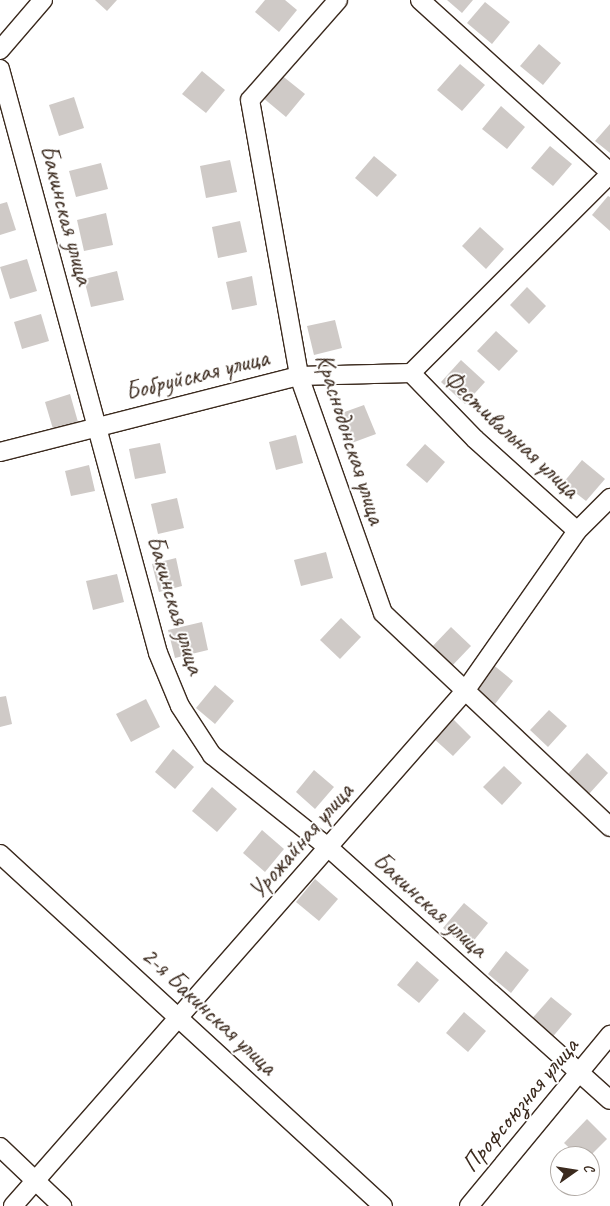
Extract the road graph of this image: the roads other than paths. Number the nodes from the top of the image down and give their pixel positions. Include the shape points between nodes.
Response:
1 (43, 0) edge
2 (338, 0) edge
3 (420, 0) edge
4 (0, 50) edge
5 (0, 69) edge
6 (610, 173) edge
7 (410, 373) junction
8 (299, 376) junction
9 (99, 426) junction
10 (0, 452) edge
11 (607, 507) edge
12 (577, 531) junction
13 (464, 691) junction
14 (610, 827) edge
15 (328, 848) junction
16 (0, 854) edge
17 (180, 1018) junction
18 (610, 1035) edge
19 (579, 1072) junction
20 (610, 1100) edge
21 (0, 1147) edge
22 (35, 1181) junction
23 (14, 1206) edge
24 (62, 1206) edge
25 (383, 1206) edge
26 (469, 1206) edge

1 - 4 street
2 - 8 street, Краснодонская улица via 250,100
3 - 6 street
5 - 9 street, Бакинская улица
6 - 7 street
7 - 8 street, Бобруйская улица
7 - 12 street, Фестивальная улица via 475,439
8 - 9 street, Бобруйская улица
8 - 13 street, Краснодонская улица via 382,613
9 - 10 street, Бобруйская улица
9 - 15 street, Бакинская улица via 158,653 180,706 212,755
11 - 12 street, Урожайная улица
12 - 13 street, Урожайная улица
13 - 14 street, Краснодонская улица
13 - 15 street, Урожайная улица
15 - 17 street, Урожайная улица
15 - 19 street, Бакинская улица
16 - 17 street, 2-я Бакинская улица
17 - 22 street, Урожайная улица
17 - 25 street, 2-я Бакинская улица
18 - 19 street, Профсоюзная улица
19 - 20 street, Бакинская улица
19 - 26 street, Профсоюзная улица
21 - 22 street
22 - 23 street, Урожайная улица
22 - 24 street

